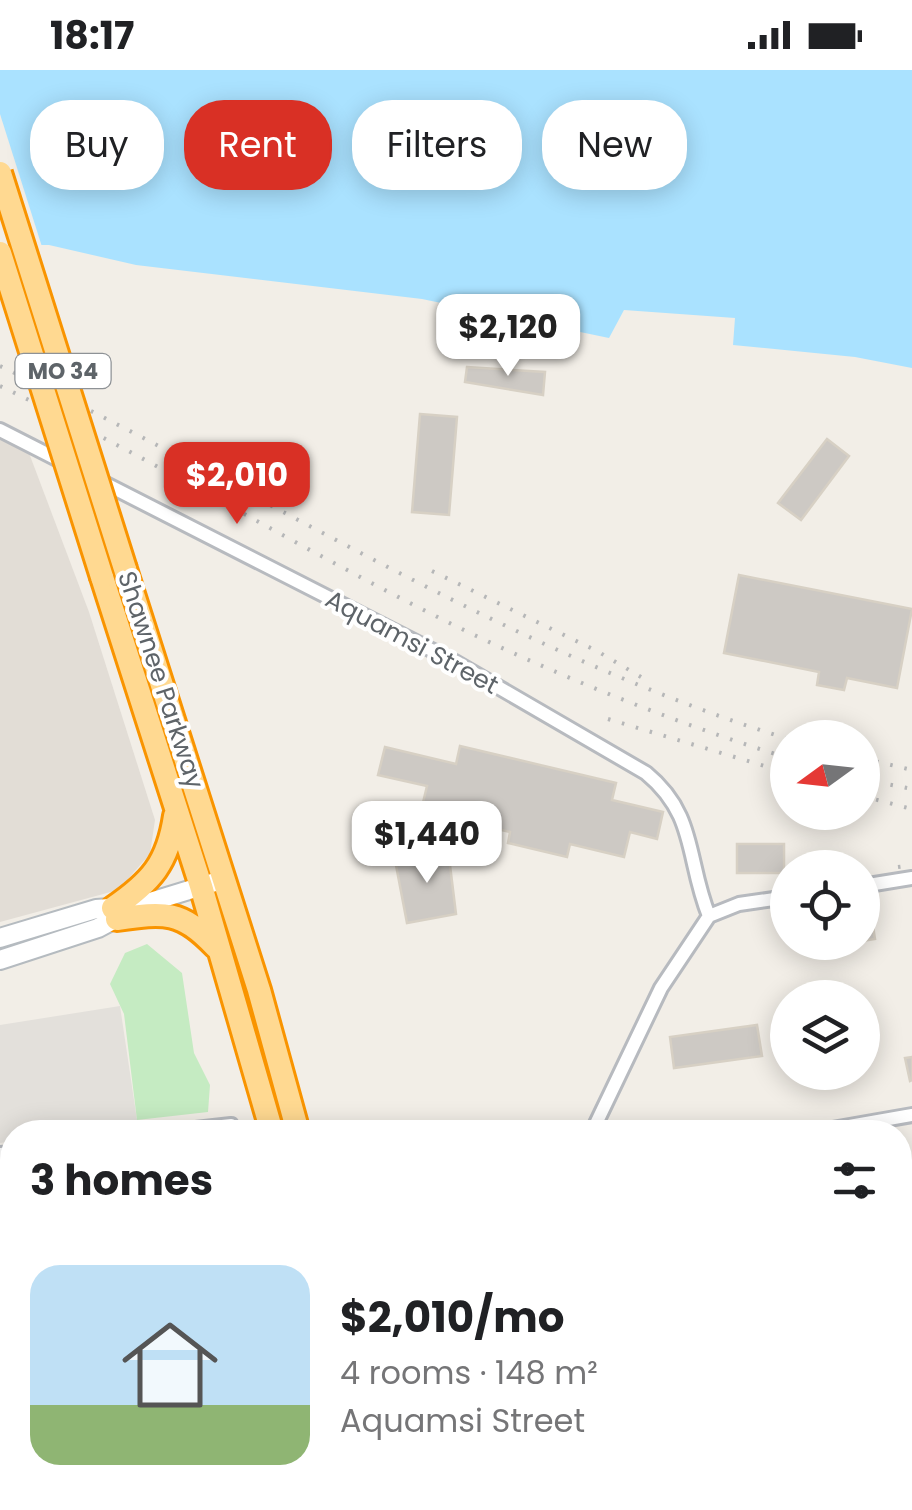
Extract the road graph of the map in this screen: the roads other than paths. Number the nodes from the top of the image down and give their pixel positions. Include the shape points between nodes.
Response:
1 (0, 173) edge
2 (0, 252) edge
3 (0, 430) edge
4 (114, 573) junction
5 (176, 808) junction
6 (912, 878) edge
7 (225, 879) junction
8 (880, 883) edge
9 (201, 886) junction
10 (770, 900) edge
11 (122, 911) junction
12 (709, 916) junction
13 (0, 938) edge
14 (220, 952) junction
15 (0, 960) edge
16 (912, 1114) edge
17 (269, 1120) edge
18 (295, 1120) edge
19 (598, 1120) edge
20 (880, 1120) edge

1 - 4 highway, Shawnee Parkway / MO 34, bridge
2 - 4 highway, Shawnee Parkway / MO 34, bridge
3 - 12 street, Aquamsi Street via 455,662 646,772 681,811
4 - 5 highway, Shawnee Parkway / MO 34
4 - 7 highway, Shawnee Parkway / MO 34
5 - 9 highway, Shawnee Parkway / MO 34
5 - 11 highway via 162,868
6 - 8 street
7 - 9 street
7 - 18 highway, Shawnee Parkway / MO 34
9 - 11 street
9 - 14 highway, Shawnee Parkway / MO 34
10 - 12 street
11 - 13 street
11 - 14 highway via 178,916
11 - 15 street
12 - 19 street via 661,988
14 - 17 highway, Shawnee Parkway / MO 34
16 - 20 street

